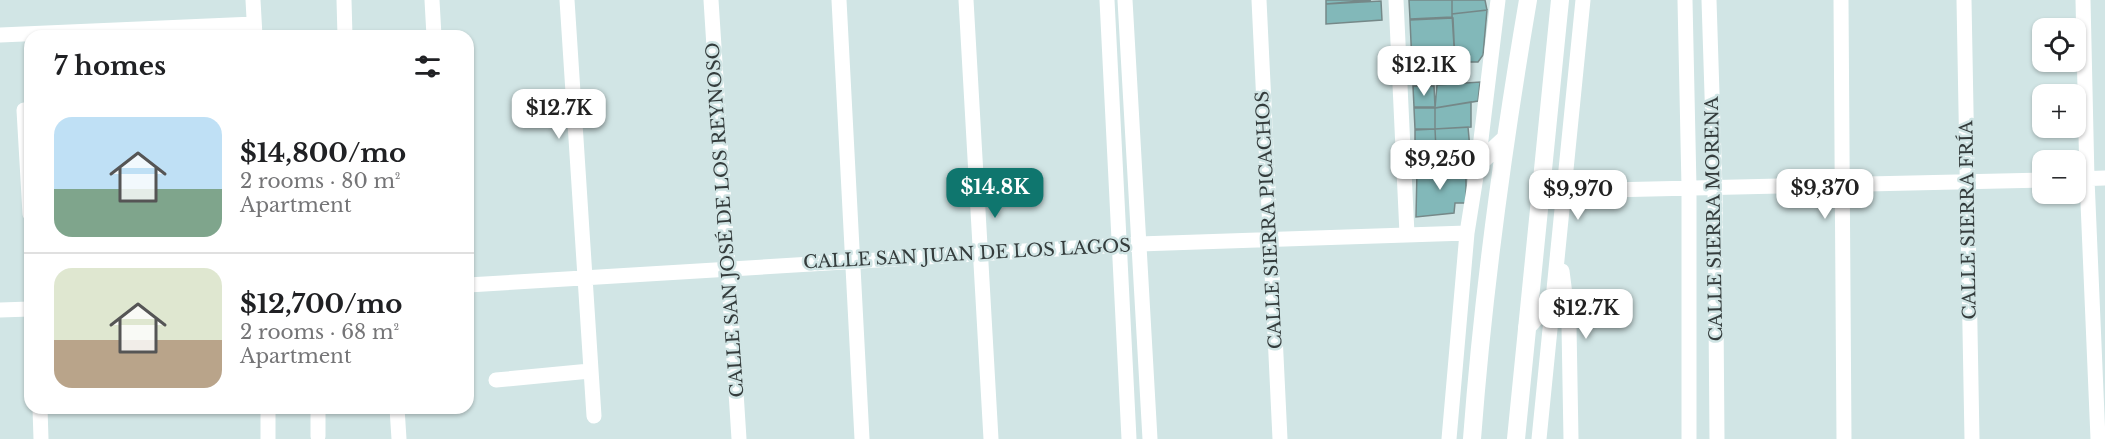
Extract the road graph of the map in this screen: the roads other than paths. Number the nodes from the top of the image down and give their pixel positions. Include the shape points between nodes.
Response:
1 (253, 0) edge
2 (344, 0) edge
3 (432, 0) edge
4 (567, 0) edge
5 (711, 0) edge
6 (839, 0) edge
7 (966, 0) edge
8 (1107, 0) edge
9 (1125, 0) edge
10 (1258, 0) edge
11 (1395, 0) edge
12 (1498, 0) edge
13 (1516, 0) edge
14 (1528, 0) edge
15 (1560, 0) edge
16 (1583, 0) edge
17 (1684, 0) edge
18 (1708, 0) edge
19 (1841, 0) edge
20 (1964, 0) edge
21 (2083, 0) edge
22 (255, 30) edge
23 (345, 30) edge
24 (434, 30) edge
25 (0, 35) edge
26 (24, 35) edge
27 (1505, 132) junction
28 (2081, 150) edge
29 (1478, 164) junction
30 (2105, 178) edge
31 (2086, 179) edge
32 (2032, 180) edge
33 (1967, 181) junction
34 (1841, 184) junction
35 (1689, 187) junction
36 (1715, 188) junction
37 (1565, 191) junction
38 (2083, 204) edge
39 (1467, 233) junction
40 (1407, 234) junction
41 (1270, 239) junction
42 (1559, 243) junction
43 (1139, 244) junction
44 (1118, 246) junction
45 (981, 254) junction
46 (852, 261) junction
47 (728, 269) junction
48 (584, 278) junction
49 (474, 285) edge
50 (1554, 297) junction
51 (24, 309) edge
52 (0, 310) edge
53 (1527, 327) junction
54 (590, 371) junction
55 (496, 380) dead end
56 (40, 414) edge
57 (268, 414) edge
58 (318, 414) edge
59 (397, 414) edge
60 (594, 416) dead end
61 (318, 436) dead end
62 (1470, 436) edge
63 (41, 439) edge
64 (268, 439) edge
65 (399, 439) edge
66 (739, 439) edge
67 (862, 439) edge
68 (991, 439) edge
69 (1129, 439) edge
70 (1150, 439) edge
71 (1280, 439) edge
72 (1449, 439) edge
73 (1516, 439) edge
74 (1539, 439) edge
75 (1571, 439) edge
76 (1689, 439) edge
77 (1717, 439) edge
78 (1844, 439) edge
79 (1972, 439) edge
80 (2098, 439) edge

1 - 22 street
2 - 23 street
3 - 24 street
4 - 48 street
5 - 47 street, CALLE SAN JOSÉ DE LOS REYNOSO
6 - 46 street
7 - 45 street
8 - 44 street
9 - 43 street
10 - 41 street, CALLE SIERRA PICACHOS
11 - 40 street
12 - 29 street
13 - 27 main road via 1506,77
14 - 27 main road
15 - 53 main road
16 - 37 street
17 - 35 street, CALLE SIERRA MORENA
18 - 36 street, CALLE SIERRA MORENA
19 - 34 street
20 - 33 street, CALLE SIERRA FRÍA
21 - 28 street
25 - 26 street
27 - 29 main road
27 - 62 main road
29 - 39 street
30 - 31 street
32 - 33 street
33 - 34 street
33 - 79 street, CALLE SIERRA FRÍA
34 - 36 street
34 - 78 street
35 - 36 street
35 - 37 street
35 - 76 street, CALLE SIERRA MORENA
36 - 77 street, CALLE SIERRA MORENA
37 - 42 street
38 - 80 street
39 - 40 street, CALLE SAN JUAN DE LOS LAGOS
39 - 72 street
40 - 41 street, CALLE SAN JUAN DE LOS LAGOS
41 - 43 street, CALLE SAN JUAN DE LOS LAGOS
41 - 71 street, CALLE SIERRA PICACHOS
42 - 50 street
42 - 75 street via 1569,327
43 - 44 street, CALLE SAN JUAN DE LOS LAGOS
43 - 70 street
44 - 45 street, CALLE SAN JUAN DE LOS LAGOS
44 - 69 street
45 - 46 street, CALLE SAN JUAN DE LOS LAGOS
45 - 68 street
46 - 47 street, CALLE SAN JUAN DE LOS LAGOS
46 - 67 street
47 - 48 street, CALLE SAN JUAN DE LOS LAGOS
47 - 66 street, CALLE SAN JOSÉ DE LOS REYNOSO
48 - 49 street, CALLE SAN JUAN DE LOS LAGOS
48 - 54 street
50 - 53 main road
50 - 74 street
51 - 52 street
53 - 73 main road
54 - 55 street
54 - 60 street
56 - 63 street
57 - 64 street
58 - 61 street
59 - 65 street

